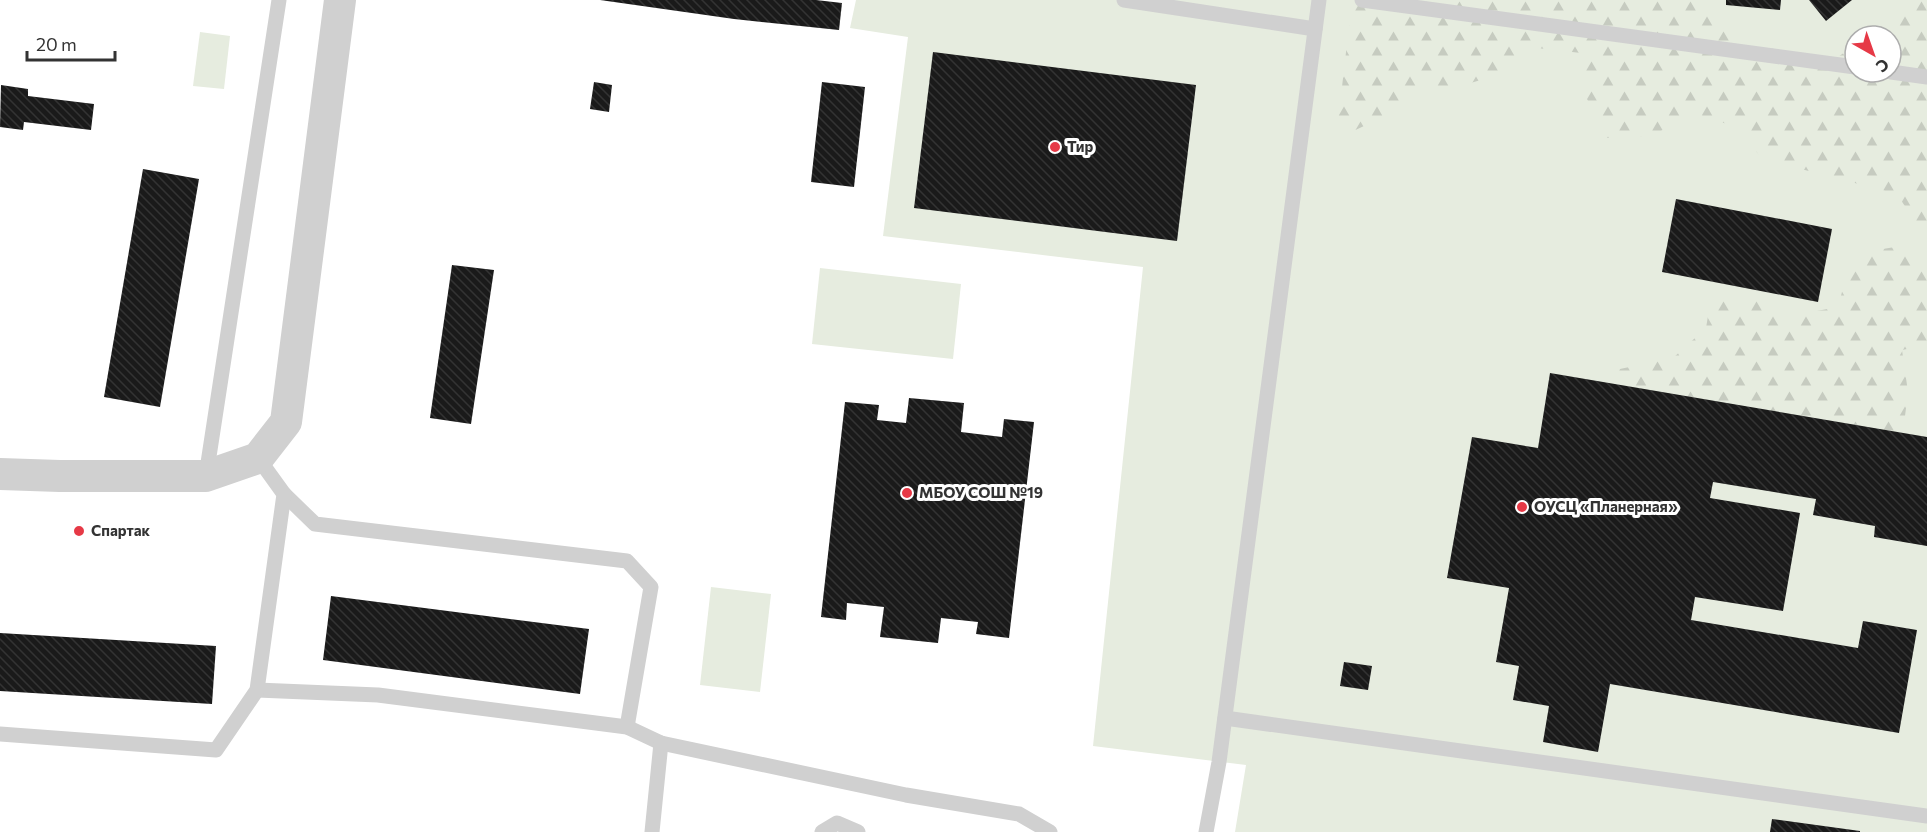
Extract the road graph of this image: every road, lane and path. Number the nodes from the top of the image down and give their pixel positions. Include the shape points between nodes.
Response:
1 (279, 0) edge
2 (340, 0) edge
3 (1124, 0) edge
4 (1319, 0) edge
5 (1362, 0) edge
6 (1315, 29) junction
7 (1843, 65) edge
8 (1903, 74) edge
9 (1927, 77) edge
10 (258, 458) junction
11 (0, 474) edge
12 (206, 476) junction
13 (284, 494) junction
14 (256, 690) junction
15 (1225, 718) junction
16 (627, 727) junction
17 (0, 734) edge
18 (661, 743) junction
19 (1927, 816) edge
20 (652, 832) edge
21 (822, 832) edge
22 (858, 832) edge
23 (1050, 832) edge
24 (1206, 832) edge

1 - 12 lane
2 - 10 street via 286,422
3 - 6 lane
4 - 6 lane
5 - 7 lane
6 - 15 lane
8 - 9 lane
10 - 12 street
10 - 13 lane
11 - 12 street
13 - 14 lane
13 - 16 lane via 315,524 627,561 651,587
14 - 16 lane via 378,695
14 - 17 lane via 216,750
15 - 19 lane
15 - 24 lane
16 - 18 lane
18 - 20 lane
18 - 23 lane via 906,795 1018,814
21 - 22 lane via 837,823

